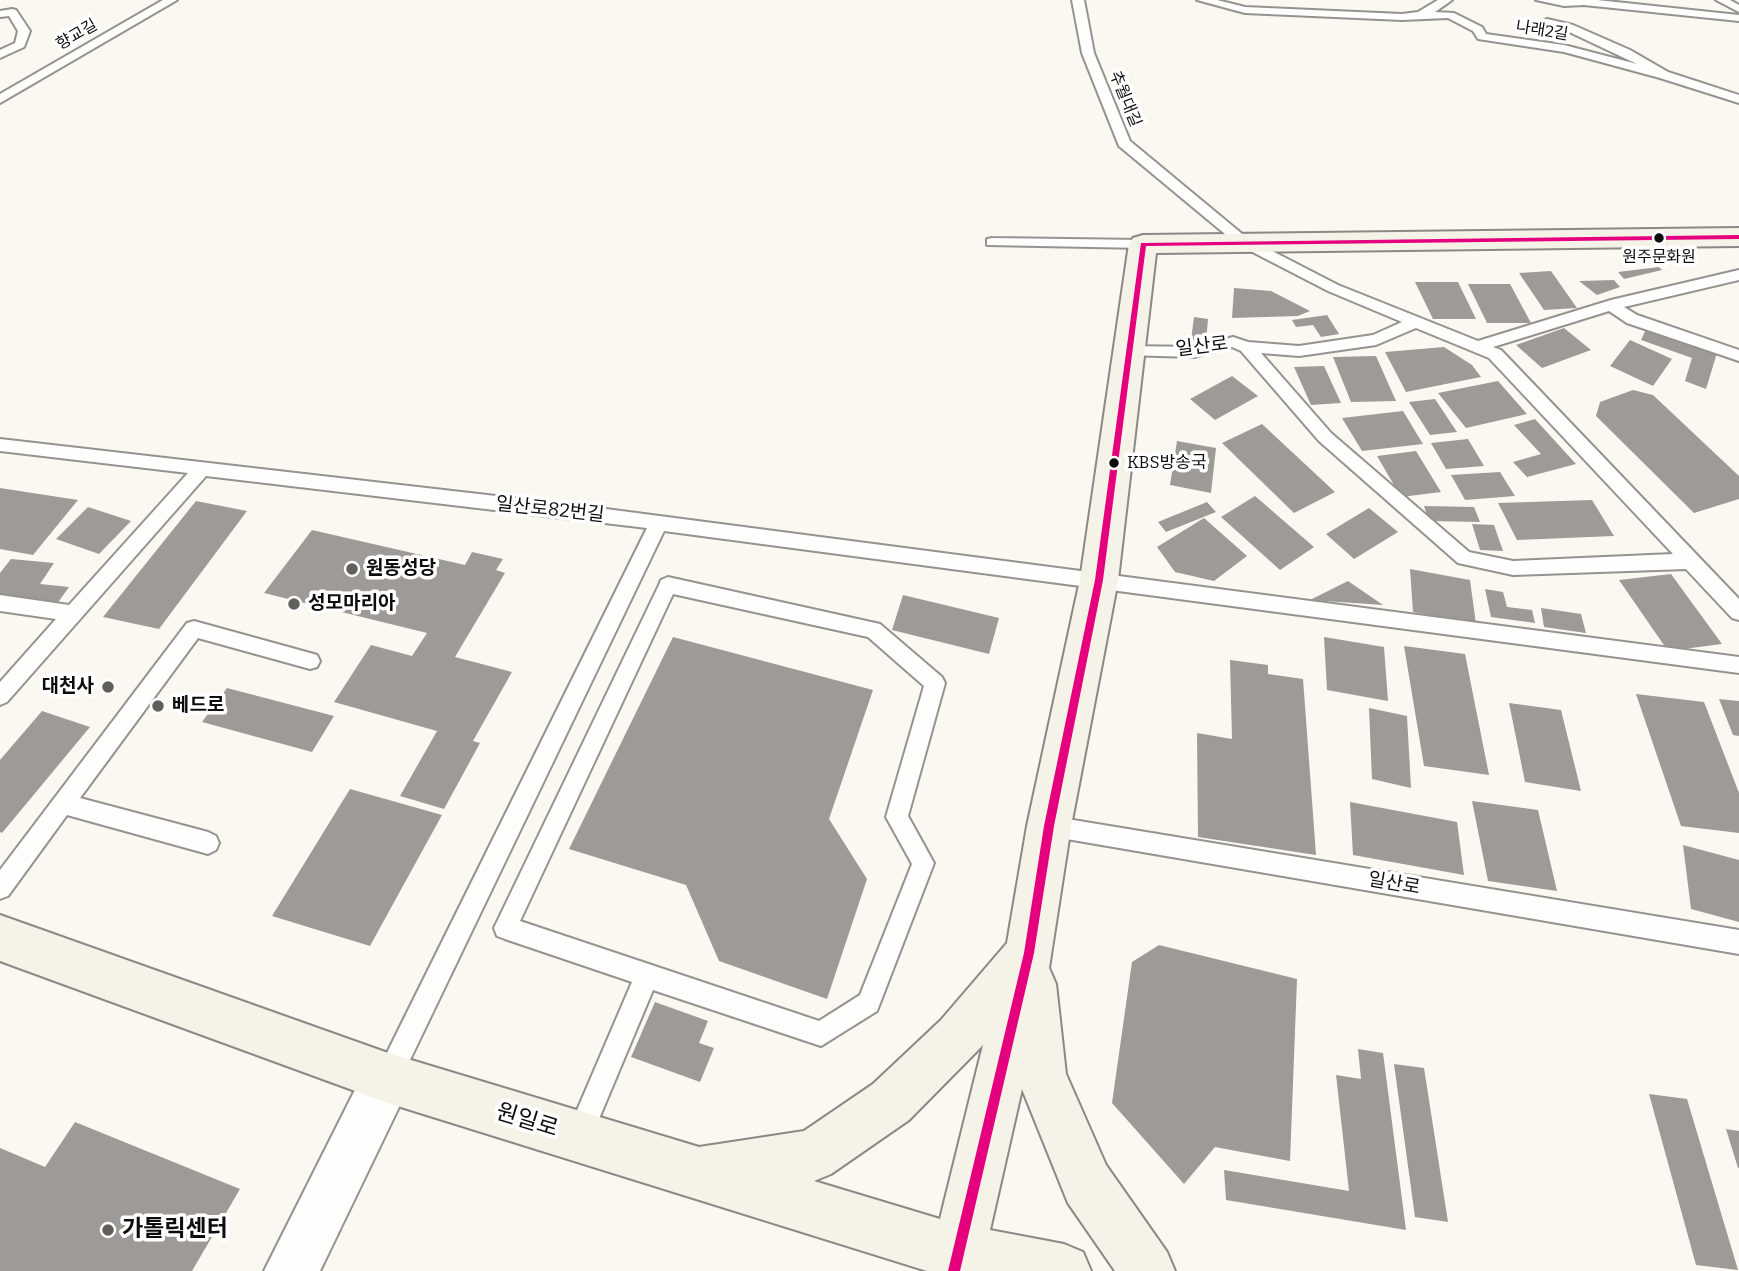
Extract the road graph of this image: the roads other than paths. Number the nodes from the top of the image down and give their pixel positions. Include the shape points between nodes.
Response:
1 (170, 0) edge
2 (1078, 0) edge
3 (1203, 0) edge
4 (1446, 0) edge
5 (1542, 0) edge
6 (1722, 0) edge
7 (1739, 9) edge
8 (0, 14) edge
9 (1421, 15) junction
10 (1739, 18) edge
11 (1547, 22) dead end
12 (0, 54) edge
13 (1664, 75) junction
14 (0, 99) edge
15 (1739, 99) edge
16 (1739, 237) edge
17 (1242, 241) junction
18 (992, 242) dead end
19 (1143, 243) junction
20 (1739, 275) edge
21 (1611, 305) junction
22 (1415, 322) junction
23 (1247, 347) junction
24 (1477, 347) junction
25 (1129, 351) junction
26 (1739, 356) edge
27 (0, 445) edge
28 (201, 470) junction
29 (659, 524) junction
30 (1690, 561) junction
31 (1099, 580) junction
32 (0, 603) edge
33 (1739, 612) edge
34 (73, 614) junction
35 (310, 662) dead end
36 (1739, 665) edge
37 (0, 696) edge
38 (63, 804) junction
39 (1049, 826) junction
40 (208, 843) dead end
41 (0, 888) edge
42 (0, 938) edge
43 (1739, 942) edge
44 (1029, 953) junction
45 (648, 974) junction
46 (388, 1078) junction
47 (578, 1137) junction
48 (690, 1172) junction
49 (949, 1265) edge
50 (292, 1271) edge
51 (1064, 1271) edge
52 (1148, 1271) edge

1 - 14 lane, 향교길
2 - 17 lane, 추월대길 via 1088,53 1124,143
3 - 9 lane, 나래2길 via 1245,10
4 - 9 lane
5 - 10 lane
6 - 7 lane
8 - 12 lane via 12,12 24,31 20,45
9 - 13 lane, 나래2길 via 1450,15 1478,29 1482,37 1564,50
11 - 13 lane, 나래2길 via 1569,27
13 - 15 lane, 나래2길
16 - 17 street
17 - 19 street
17 - 22 lane via 1333,288
18 - 19 lane
19 - 25 street
20 - 21 lane
21 - 24 lane
21 - 26 lane via 1632,319
22 - 23 lane via 1376,340 1299,351
22 - 24 lane
23 - 25 lane, 일산로 via 1233,342 1194,352
23 - 30 lane, 일산로 via 1325,437 1464,558 1513,568
24 - 30 lane via 1495,354
25 - 31 street
27 - 28 lane, 일산로82번길
28 - 29 lane, 일산로82번길
28 - 34 lane
29 - 31 lane, 일산로82번길
29 - 46 lane
30 - 33 lane
31 - 36 lane
31 - 39 street
32 - 34 lane
34 - 37 lane
35 - 38 lane via 194,629
38 - 40 lane
38 - 41 lane
39 - 43 lane, 일산로
39 - 44 street
42 - 46 street, 원일로
44 - 48 street via 958,1037 891,1102 813,1156
44 - 49 street
44 - 52 street via 1041,1075 1087,1184
45 - 45 lane via 505,928 668,584 873,630 935,683 897,817 923,863 869,1003 821,1034
45 - 47 lane
46 - 47 street, 원일로
46 - 50 street
47 - 48 street, 원일로
48 - 49 street, 원일로
49 - 51 street, 원일로

